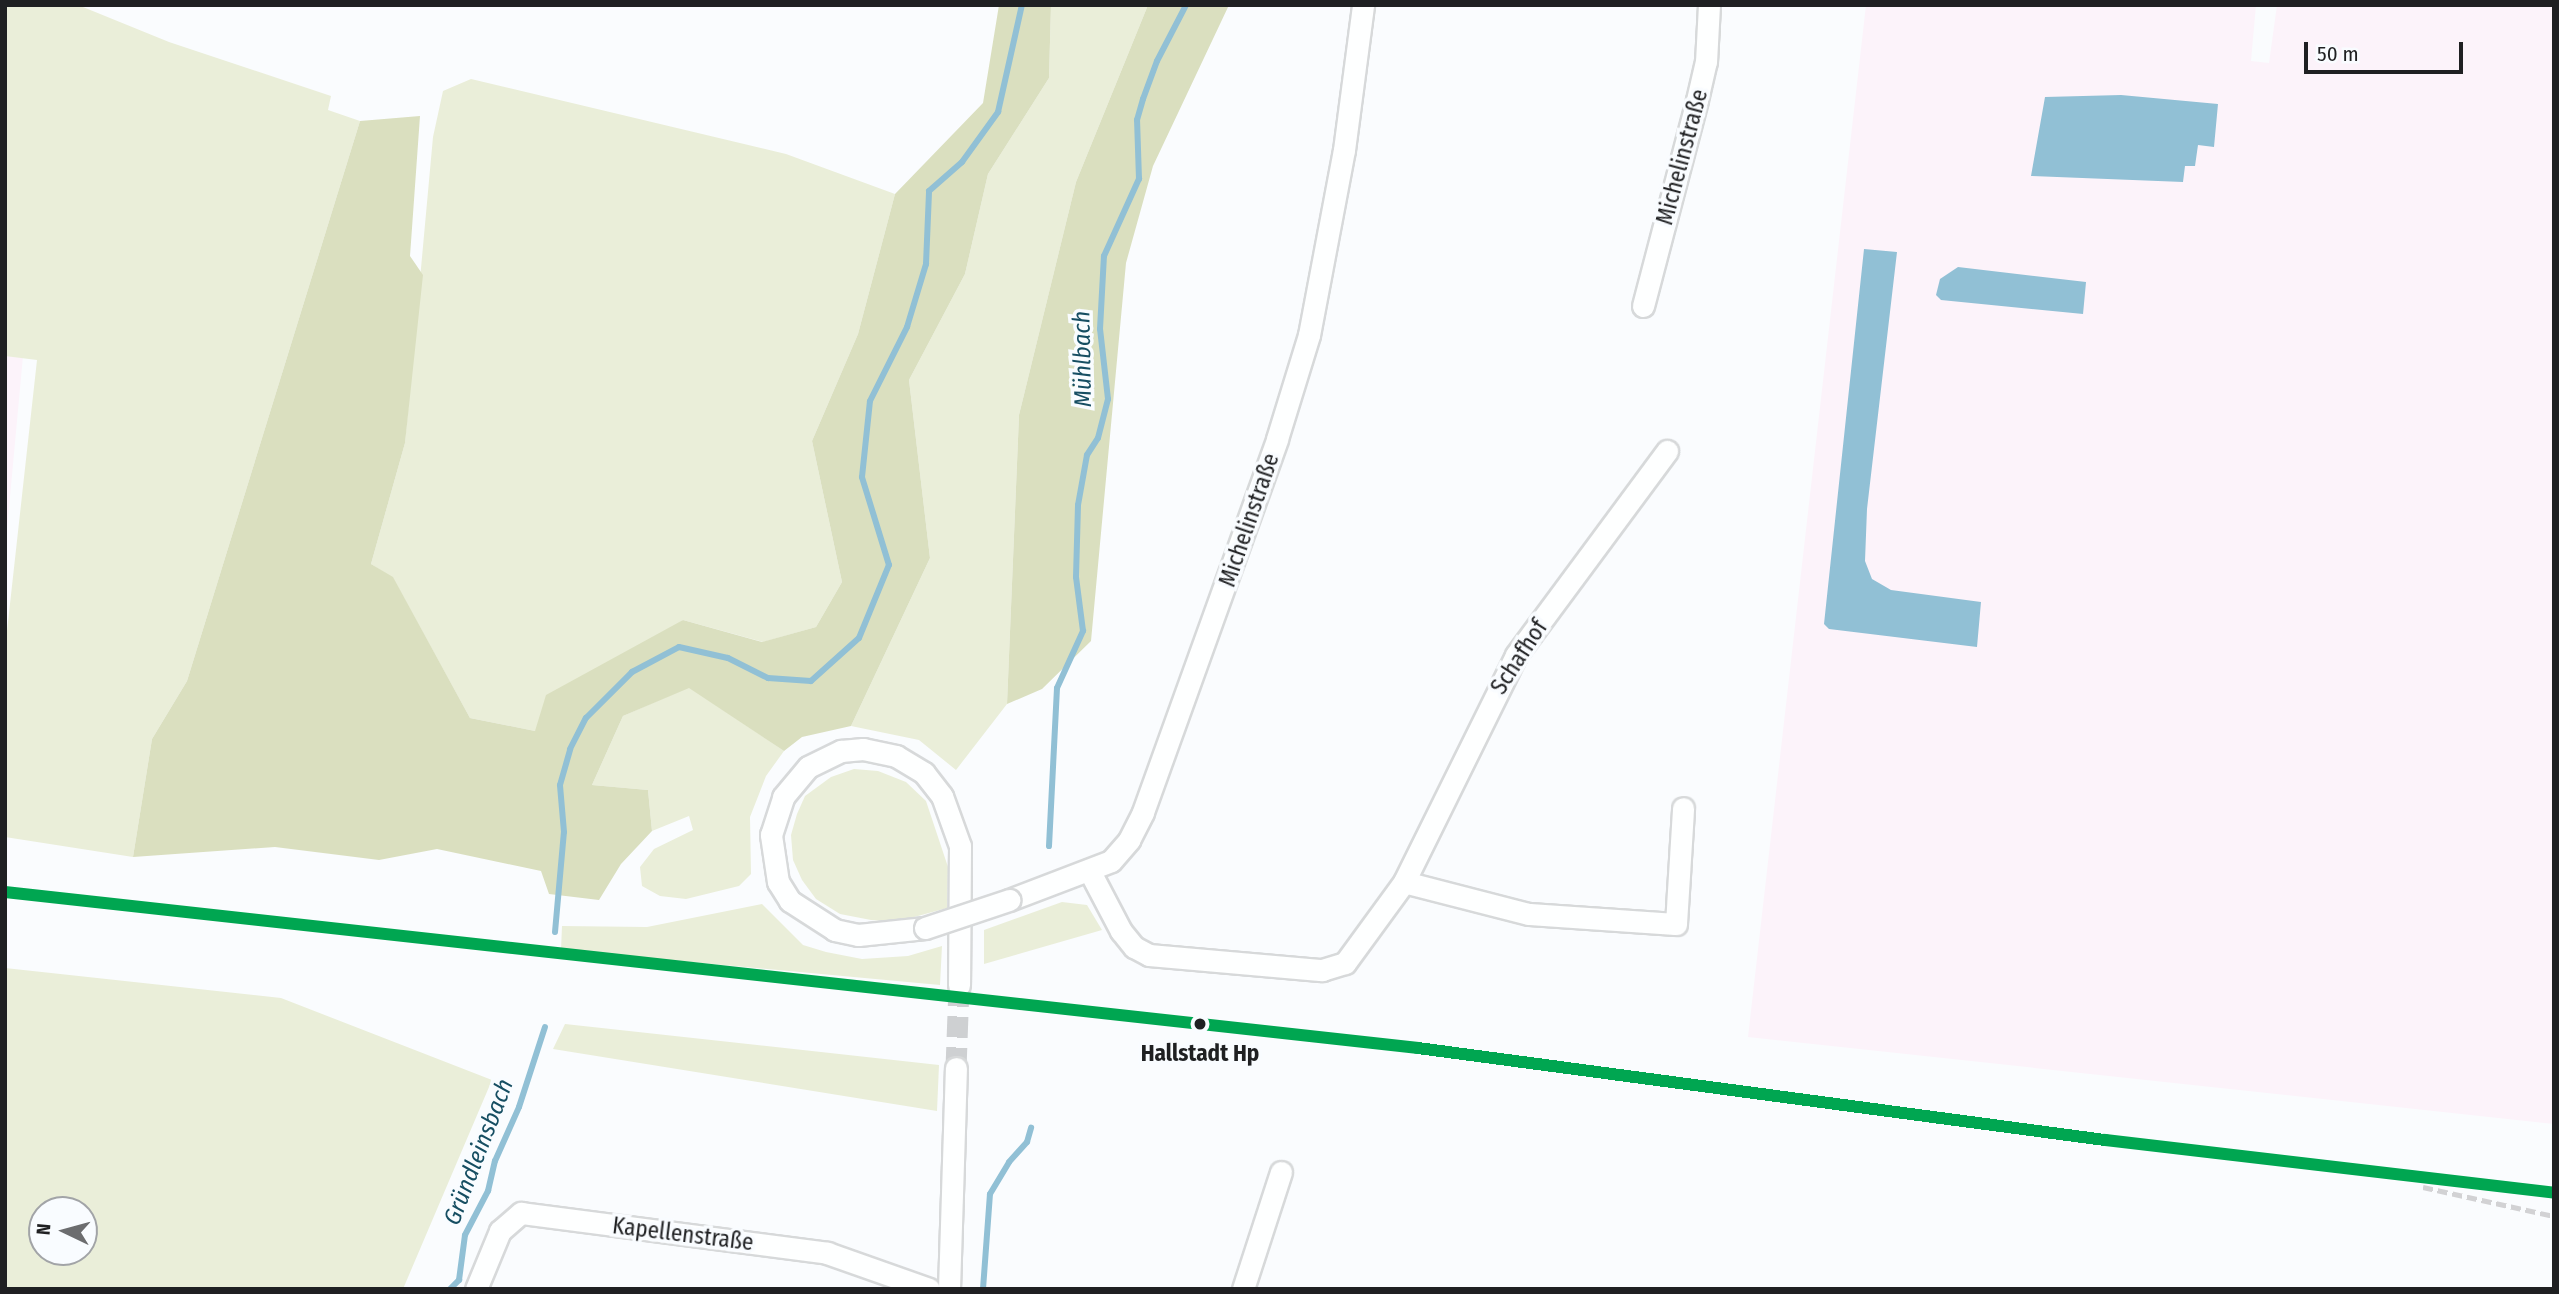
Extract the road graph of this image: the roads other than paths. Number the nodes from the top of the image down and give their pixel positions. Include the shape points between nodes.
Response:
1 (1363, 5) edge
2 (1709, 5) edge
3 (1643, 306) dead end
4 (1667, 451) dead end
5 (1682, 808) dead end
6 (1089, 870) junction
7 (1404, 882) junction
8 (959, 985) tunnel mouth
9 (956, 1068) tunnel mouth
10 (1281, 1172) dead end
11 (476, 1289) edge
12 (929, 1289) edge
13 (949, 1289) edge
14 (1243, 1289) edge

1 - 6 street, Michelinstraße via 1344,150 1309,335 1277,439 1143,812 1129,840 1111,861
2 - 3 street, Michelinstraße via 1706,62
4 - 7 street, Schafhof via 1516,655
5 - 7 street via 1676,924 1529,914
6 - 7 street, Schafhof via 1122,931 1134,947 1149,955 1322,970 1345,963 1359,949
6 - 8 street, Michelinstraße, bridge via 1009,900 925,928 858,935 835,930 790,901 774,869 771,835 783,797 808,766 841,751 863,749 897,756 924,773 942,796 960,846
9 - 13 street
10 - 14 street
11 - 12 street, Kapellenstraße via 500,1231 521,1213 827,1253

